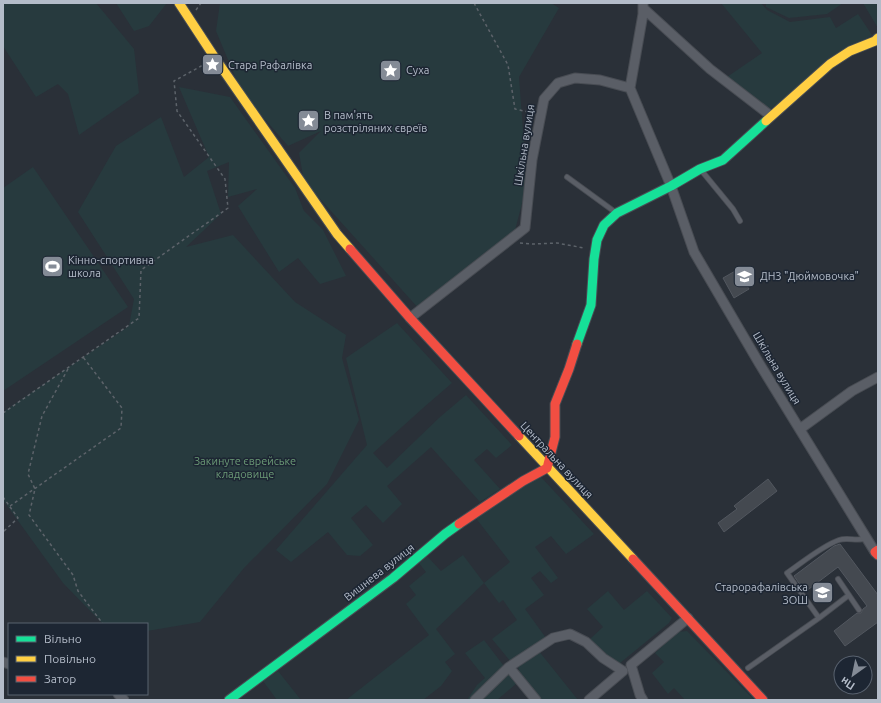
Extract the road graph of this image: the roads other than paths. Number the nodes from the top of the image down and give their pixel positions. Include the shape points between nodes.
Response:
1 (180, 3) edge
2 (643, 6) edge
3 (877, 42) edge
4 (630, 88) junction
5 (771, 116) junction
6 (700, 169) junction
7 (567, 177) dead end
8 (671, 186) junction
9 (617, 213) junction
10 (740, 220) dead end
11 (410, 318) junction
12 (878, 378) edge
13 (800, 429) junction
14 (547, 468) junction
15 (867, 538) junction
16 (877, 552) edge
17 (838, 579) dead end
18 (849, 595) junction
19 (859, 610) dead end
20 (688, 618) junction
21 (819, 618) junction
22 (631, 665) junction
23 (509, 667) junction
24 (748, 668) dead end
25 (623, 671) junction
26 (229, 700) edge
27 (475, 700) edge
28 (536, 700) edge
29 (589, 700) edge
30 (644, 700) edge
31 (763, 700) edge

1 - 11 street, Центральна вулиця via 337,234
2 - 4 street
2 - 5 street via 710,69
3 - 5 street via 850,51 830,64
4 - 8 street, Шкільна вулиця
4 - 11 street, Шкільна вулиця via 600,80 575,78 558,83 544,99 532,160 525,228
5 - 6 street via 723,160
6 - 8 street
6 - 10 lane
7 - 9 lane
8 - 9 street
8 - 13 street, Шкільна вулиця via 694,252
9 - 14 street via 604,224 597,240 590,305 555,404 555,437
11 - 14 street, Центральна вулиця
12 - 13 street via 852,391
13 - 15 street, Шкільна вулиця
14 - 20 street, Центральна вулиця
14 - 26 street, Вишнева вулиця via 523,481 445,534 393,578
15 - 16 street, Шкільна вулиця
15 - 21 lane via 842,539 829,544 787,573
17 - 18 lane
18 - 19 lane
18 - 21 lane
20 - 22 street
20 - 31 street, Центральна вулиця
21 - 24 lane
22 - 25 street
22 - 30 street via 640,695
23 - 25 street via 553,638 570,634 586,642 603,658
23 - 27 street
23 - 28 street
25 - 29 street

